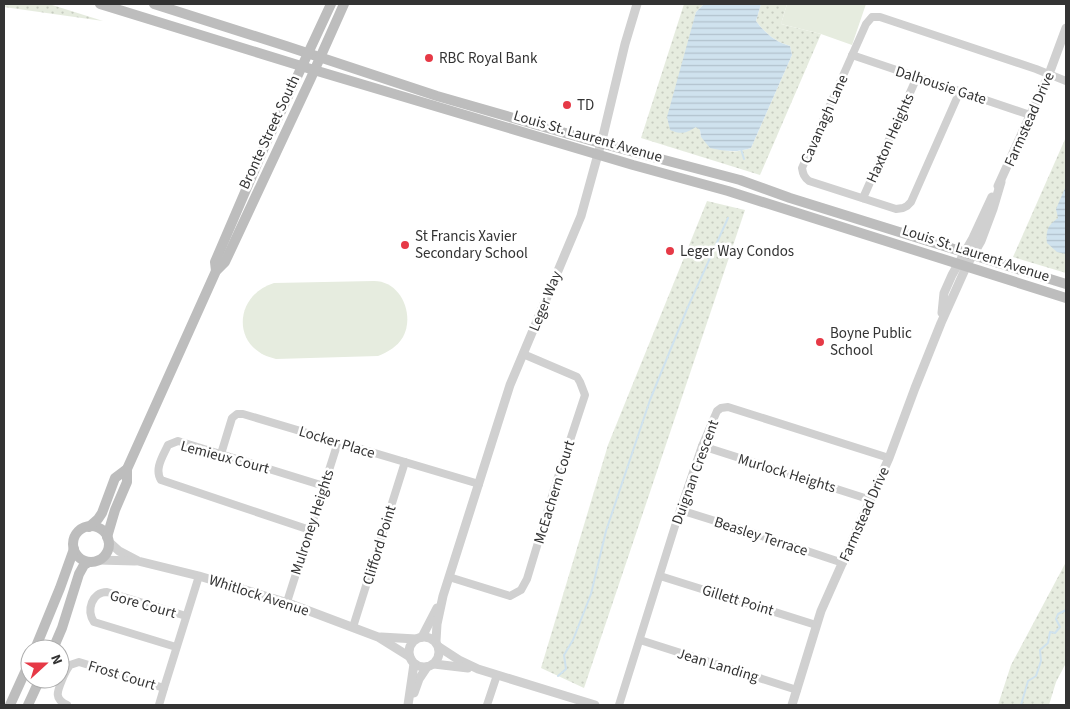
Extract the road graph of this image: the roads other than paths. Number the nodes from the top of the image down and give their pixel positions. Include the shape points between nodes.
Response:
1 (100, 4) edge
2 (154, 4) edge
3 (331, 4) edge
4 (344, 4) edge
5 (637, 4) edge
6 (1066, 28) edge
7 (308, 53) junction
8 (852, 56) junction
9 (320, 57) junction
10 (302, 66) junction
11 (314, 70) junction
12 (1049, 74) junction
13 (917, 77) junction
14 (1066, 81) edge
15 (960, 91) junction
16 (1030, 115) junction
17 (600, 143) junction
18 (597, 154) junction
19 (863, 198) junction
20 (969, 254) junction
21 (963, 264) junction
22 (216, 271) junction
23 (1066, 284) edge
24 (1066, 298) edge
25 (523, 354) junction
26 (338, 442) junction
27 (702, 446) junction
28 (221, 454) junction
29 (889, 458) junction
30 (405, 462) junction
31 (128, 469) junction
32 (478, 484) junction
33 (324, 486) junction
34 (871, 500) junction
35 (680, 510) junction
36 (89, 527) junction
37 (310, 530) junction
38 (108, 539) junction
39 (74, 549) junction
40 (93, 561) junction
41 (138, 561) junction
42 (843, 562) junction
43 (199, 576) junction
44 (660, 576) junction
45 (449, 577) junction
46 (443, 596) junction
47 (287, 602) junction
48 (186, 616) junction
49 (816, 625) junction
50 (353, 627) junction
51 (378, 637) junction
52 (419, 638) junction
53 (39, 639) edge
54 (57, 639) edge
55 (640, 640) junction
56 (437, 644) junction
57 (176, 647) junction
58 (412, 660) junction
59 (430, 666) junction
60 (478, 669) junction
61 (497, 675) junction
62 (20, 683) edge
63 (164, 688) junction
64 (35, 689) edge
65 (797, 690) junction
66 (10, 705) edge
67 (28, 705) edge
68 (67, 705) edge
69 (160, 705) edge
70 (408, 705) edge
71 (487, 705) edge
72 (595, 705) edge
73 (619, 705) edge
74 (792, 705) edge

1 - 10 main road, Louis St. Laurent Avenue
2 - 7 main road, Louis St. Laurent Avenue
3 - 7 main road, Bronte Street South
4 - 9 main road, Bronte Street South
5 - 17 street, Leger Way
6 - 12 street, Farmstead Drive
7 - 9 main road, Louis St. Laurent Avenue
7 - 10 main road, Bronte Street South
8 - 12 street, Cavanagh Lane via 866,24 876,16
8 - 13 street, Dalhousie Gate
8 - 19 street, Cavanagh Lane via 802,168 809,182
9 - 11 main road, Bronte Street South
9 - 17 main road, Louis St. Laurent Avenue via 437,96
10 - 11 main road, Louis St. Laurent Avenue
10 - 22 main road, Bronte Street South via 215,262
11 - 18 main road, Louis St. Laurent Avenue
11 - 22 main road, Bronte Street South via 225,262
12 - 14 street
12 - 16 street, Farmstead Drive
13 - 15 street, Dalhousie Gate
13 - 19 street, Haxton Heights
15 - 16 street, Dalhousie Gate
15 - 19 street, Cavanagh Lane via 911,202 896,209
16 - 20 street, Farmstead Drive via 1000,182 981,241
17 - 18 street, Leger Way
17 - 20 main road, Louis St. Laurent Avenue via 740,180
18 - 21 main road, Louis St. Laurent Avenue
18 - 25 street, Leger Way via 580,216
20 - 21 street, Farmstead Drive
20 - 23 main road, Louis St. Laurent Avenue
21 - 24 main road, Louis St. Laurent Avenue
21 - 29 street, Farmstead Drive
22 - 31 main road, Bronte Street South
25 - 32 street, Leger Way
25 - 45 street, McEachern Court via 577,377 585,395 527,579 521,590 510,596
26 - 28 street, Locker Place via 237,414 232,418
26 - 30 street, Locker Place
26 - 33 street, Mulroney Heights
27 - 29 street, Duignan Crescent via 717,411 728,407
27 - 34 street, Murlock Heights
27 - 35 street, Duignan Crescent
28 - 33 street, Lemieux Court
28 - 37 street, Lemieux Court via 178,441 168,445 158,475 161,480
29 - 34 street, Farmstead Drive
30 - 32 street, Locker Place
30 - 50 street, Clifford Point
31 - 36 main road, Bronte Street South via 115,478 102,513
31 - 38 main road, Bronte Street South via 127,482 115,510
32 - 45 street, Leger Way
33 - 37 street, Mulroney Heights
34 - 42 street, Farmstead Drive
35 - 42 street, Beasley Terrace
35 - 44 street, Duignan Crescent
36 - 38 main road via 99,528
36 - 39 main road via 75,536
37 - 47 street, Mulroney Heights
38 - 40 main road via 107,554
38 - 41 street, Whitlock Avenue via 118,551
39 - 40 main road via 82,560
39 - 53 main road
40 - 41 street, Whitlock Avenue
40 - 54 main road via 84,565 77,579
41 - 43 street, Whitlock Avenue
42 - 49 street, Farmstead Drive
43 - 47 street, Whitlock Avenue
43 - 48 street
44 - 49 street, Gillett Point
44 - 55 street, Duignan Crescent
45 - 46 street, Leger Way
46 - 52 street, Leger Way
46 - 56 street, Leger Way
47 - 50 street, Whitlock Avenue
48 - 57 street
48 - 57 street, Gore Court via 107,592 95,596 91,606 90,616 94,622
49 - 65 street, Farmstead Drive
50 - 51 street, Whitlock Avenue
51 - 52 street, Whitlock Avenue
51 - 58 street, Whitlock Avenue
52 - 56 street via 427,637
52 - 58 street via 410,647
55 - 65 street, Jean Landing
55 - 73 street, Duignan Crescent
56 - 59 street via 440,656
56 - 60 street
57 - 63 street
58 - 59 street via 422,667
58 - 70 street
59 - 60 street
59 - 70 street via 419,679
60 - 61 street
61 - 71 street
61 - 72 street
62 - 66 main road
63 - 68 street, Frost Court via 79,662 70,665 58,689 58,700
63 - 69 street
64 - 67 main road
65 - 74 street, Farmstead Drive

